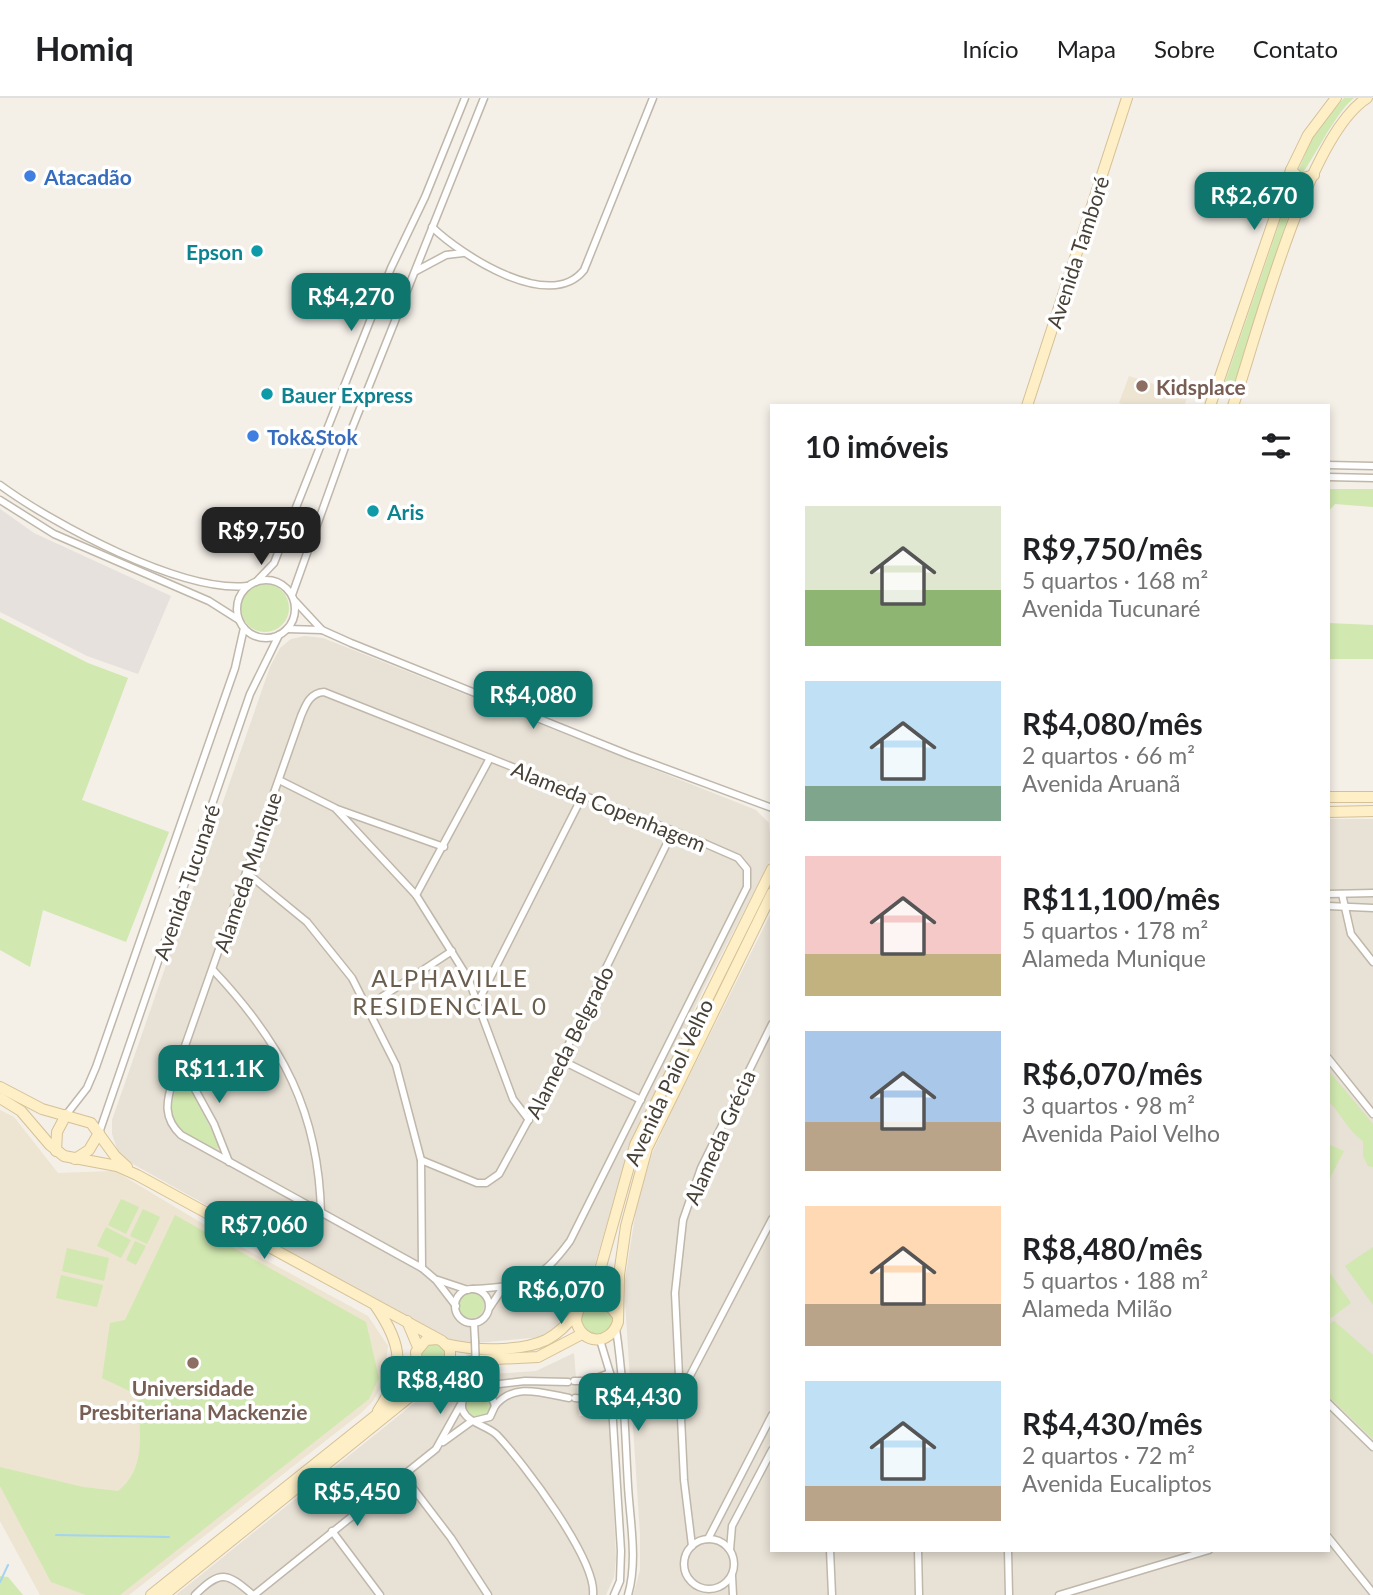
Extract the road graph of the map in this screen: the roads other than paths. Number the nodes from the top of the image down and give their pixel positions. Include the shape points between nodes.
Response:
1 (465, 98) edge
2 (484, 98) edge
3 (653, 98) edge
4 (1127, 98) edge
5 (1336, 98) edge
6 (1367, 98) edge
7 (1291, 170) junction
8 (1314, 175) junction
9 (1283, 196) junction
10 (1304, 199) junction
11 (432, 227) junction
12 (463, 253) junction
13 (414, 271) junction
14 (1216, 390) junction
15 (1234, 401) edge
16 (1028, 404) edge
17 (1211, 404) edge
18 (1330, 465) edge
19 (1373, 466) edge
20 (1330, 477) edge
21 (1373, 478) edge
22 (0, 485) edge
23 (0, 500) edge
24 (256, 582) junction
25 (216, 586) junction
26 (247, 586) junction
27 (293, 598) junction
28 (209, 601) junction
29 (239, 620) junction
30 (244, 628) junction
31 (287, 629) junction
32 (322, 630) junction
33 (279, 635) junction
34 (324, 692) joint
35 (490, 758) junction
36 (279, 780) junction
37 (583, 795) junction
38 (1330, 797) edge
39 (1373, 797) edge
40 (757, 804) junction
41 (770, 807) edge
42 (335, 808) junction
43 (1330, 811) edge
44 (1373, 811) edge
45 (770, 813) edge
46 (673, 831) junction
47 (444, 847) junction
48 (247, 873) junction
49 (770, 873) edge
50 (1330, 894) edge
51 (1342, 894) junction
52 (1373, 894) edge
53 (416, 895) junction
54 (770, 897) edge
55 (1343, 905) junction
56 (1330, 906) edge
57 (1373, 908) edge
58 (452, 951) junction
59 (1373, 962) edge
60 (213, 970) junction
61 (478, 1002) junction
62 (368, 1006) junction
63 (770, 1028) edge
64 (561, 1060) junction
65 (1330, 1060) edge
66 (180, 1062) junction
67 (0, 1087) edge
68 (0, 1098) edge
69 (641, 1100) junction
70 (1373, 1114) edge
71 (66, 1115) junction
72 (529, 1120) junction
73 (99, 1133) junction
74 (56, 1151) junction
75 (74, 1159) junction
76 (421, 1160) junction
77 (229, 1162) junction
78 (136, 1174) junction
79 (321, 1214) junction
80 (770, 1223) edge
81 (422, 1268) junction
82 (436, 1279) junction
83 (502, 1289) junction
84 (471, 1290) junction
85 (584, 1302) junction
86 (375, 1304) junction
87 (456, 1306) junction
88 (489, 1309) junction
89 (576, 1314) junction
90 (617, 1315) junction
91 (407, 1320) junction
92 (474, 1323) junction
93 (616, 1328) junction
94 (582, 1334) junction
95 (600, 1340) junction
96 (442, 1342) junction
97 (418, 1347) junction
98 (417, 1363) junction
99 (444, 1370) junction
100 (610, 1373) junction
101 (476, 1374) junction
102 (588, 1381) junction
103 (480, 1387) junction
104 (468, 1391) junction
105 (680, 1395) junction
106 (623, 1397) junction
107 (611, 1400) junction
108 (462, 1401) junction
109 (590, 1401) junction
110 (1330, 1405) edge
111 (494, 1410) junction
112 (375, 1416) junction
113 (770, 1419) edge
114 (473, 1421) junction
115 (496, 1434) junction
116 (441, 1443) junction
117 (1373, 1447) edge
118 (770, 1454) edge
119 (402, 1475) junction
120 (332, 1531) junction
121 (708, 1539) junction
122 (1330, 1539) edge
123 (692, 1546) junction
124 (730, 1549) junction
125 (830, 1552) edge
126 (918, 1552) edge
127 (1008, 1552) edge
128 (1202, 1552) edge
129 (732, 1574) junction
130 (1373, 1593) edge
131 (151, 1595) edge
132 (164, 1595) edge
133 (195, 1595) edge
134 (254, 1595) edge
135 (380, 1595) edge
136 (488, 1595) edge
137 (593, 1595) edge
138 (614, 1595) edge
139 (628, 1595) edge
140 (733, 1595) edge
141 (832, 1595) edge
142 (919, 1595) edge
143 (1009, 1595) edge
144 (1059, 1595) edge

1 - 24 street via 391,268 274,563
2 - 11 street
3 - 12 street via 578,278 562,286 535,285
4 - 16 main road, Avenida Tamboré
5 - 7 main road via 1308,135
6 - 8 main road via 1345,117
7 - 8 main road via 1300,179
7 - 9 main road
8 - 10 main road
9 - 10 main road via 1296,191
9 - 14 main road
10 - 15 main road
11 - 12 street
11 - 13 street
12 - 13 street
13 - 27 street via 349,436
14 - 15 main road via 1223,399
14 - 17 main road
18 - 19 street
20 - 21 street
22 - 25 street via 64,527
23 - 28 street via 54,534
24 - 26 street
24 - 27 street via 275,581
25 - 26 street
25 - 28 street
26 - 29 street via 238,602
27 - 31 street via 293,621
27 - 32 street
28 - 29 street
29 - 30 street
30 - 33 street via 260,637
30 - 71 street, Avenida Tucunaré via 235,668 96,1067
31 - 32 street
31 - 33 street
32 - 40 street
33 - 73 street, Avenida Tucunaré via 250,694
34 - 35 street, Alameda Copenhagem
34 - 36 street, Alameda Munique via 307,702
35 - 37 street, Alameda Copenhagem
35 - 47 street
36 - 42 street
36 - 48 street, Alameda Munique
37 - 46 street, Alameda Copenhagem
37 - 61 street
38 - 39 main road
40 - 41 street
40 - 45 street
42 - 47 street
42 - 53 street
43 - 44 main road
46 - 64 street, Alameda Belgrado
46 - 69 street, Alameda Copenhagem via 738,858 747,869 747,887
47 - 53 street
48 - 60 street, Alameda Munique
48 - 62 street via 306,922 352,978
49 - 85 main road, Avenida Paiol Velho via 635,1145 600,1269
50 - 51 street
51 - 52 street
51 - 55 street
53 - 58 street
54 - 90 main road, Avenida Paiol Velho via 647,1148 626,1226
55 - 56 street
55 - 57 street
55 - 59 street via 1351,934
58 - 61 street
58 - 62 street
60 - 66 street, Alameda Munique
60 - 79 street via 257,1019 295,1083 313,1131 321,1177
61 - 72 street via 513,1099
62 - 76 street via 396,1065
63 - 105 street, Alameda Grécia via 701,1168 683,1220 675,1293
64 - 69 street
64 - 72 street, Alameda Belgrado
65 - 70 street
66 - 77 street
66 - 77 street, Alameda Munique via 167,1098 171,1123 181,1135
67 - 71 main road via 42,1109
68 - 74 main road via 31,1120
69 - 83 street via 564,1250 538,1275
71 - 73 main road via 84,1119
71 - 74 main road via 57,1132
72 - 76 street, Alameda Belgrado via 499,1174 486,1183
73 - 75 main road via 89,1150
73 - 78 main road via 115,1156
74 - 75 main road
75 - 78 main road via 110,1164
76 - 81 street
77 - 79 street, Alameda Munique
78 - 86 main road
79 - 81 street, Alameda Munique
80 - 105 street
81 - 82 street, Alameda Munique
82 - 84 street, Alameda Munique
82 - 87 street, Alameda Munique
83 - 84 street
83 - 88 street
84 - 87 street via 461,1294
84 - 88 street via 487,1298
85 - 89 main road, Avenida Paiol Velho
85 - 90 main road via 605,1300
86 - 91 main road
86 - 112 main road via 391,1327 399,1359 394,1385
87 - 92 street via 459,1317
88 - 92 street
89 - 94 main road
89 - 96 main road, Avenida Paiol Velho via 556,1334 535,1344 464,1347
90 - 93 main road, Avenida Paiol Velho
91 - 96 main road
91 - 97 main road
92 - 101 street, bridge
93 - 95 main road
93 - 106 street
94 - 95 main road
94 - 99 main road via 538,1357 475,1360
95 - 100 street
96 - 97 main road, Avenida Paiol Velho via 426,1340
96 - 99 main road via 451,1355
97 - 98 main road
98 - 99 main road via 428,1373
98 - 112 main road via 404,1393
99 - 132 main road
100 - 102 street
100 - 107 street
101 - 103 street
101 - 104 street
102 - 103 street
102 - 109 street
103 - 104 street
103 - 111 street via 490,1392
104 - 108 street
105 - 123 street, Alameda Grécia
106 - 107 street
106 - 139 street via 632,1567
107 - 109 street
107 - 138 street via 621,1551 620,1581
108 - 114 street via 463,1412
108 - 116 street
109 - 111 street via 521,1391 505,1396
110 - 117 street
111 - 114 street via 485,1420
111 - 115 street
112 - 131 main road
113 - 121 street
114 - 115 street
114 - 116 street
115 - 137 street via 572,1536 591,1575
116 - 119 street
118 - 124 street via 732,1526
119 - 120 street
119 - 136 street
120 - 134 street
120 - 135 street
121 - 123 street
121 - 124 street
122 - 130 street
123 - 129 street via 685,1568 699,1586 714,1588
124 - 129 street
125 - 141 street
126 - 142 street
127 - 143 street
128 - 144 street
129 - 140 street
133 - 134 street via 216,1577 233,1578

